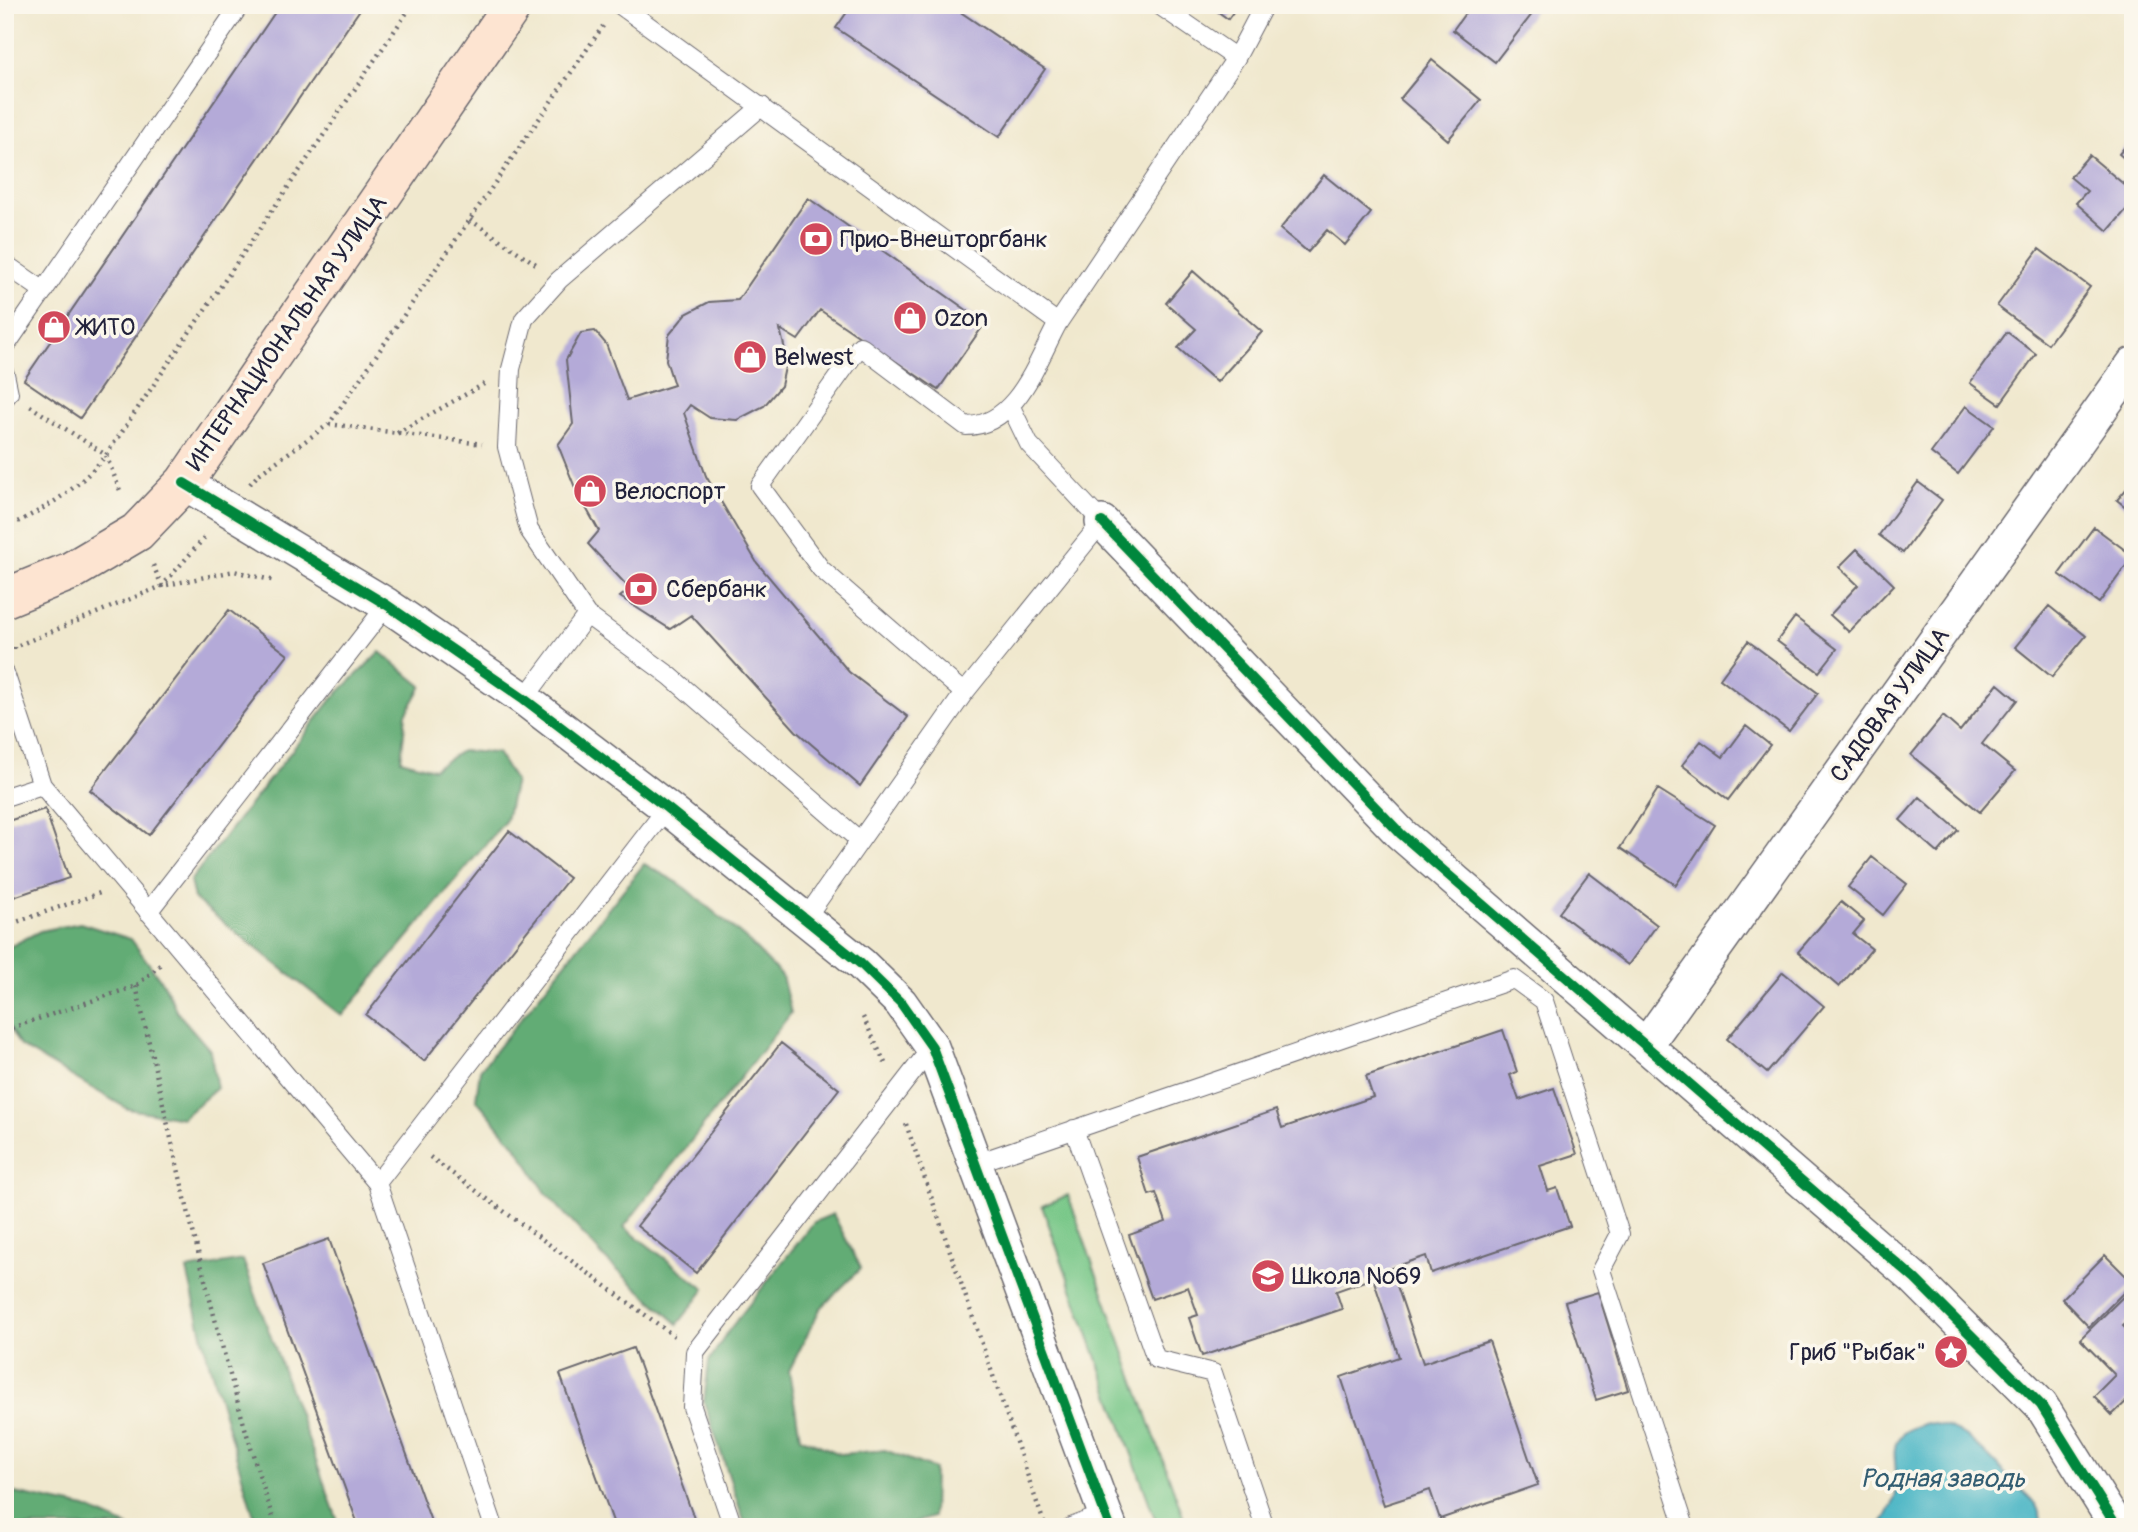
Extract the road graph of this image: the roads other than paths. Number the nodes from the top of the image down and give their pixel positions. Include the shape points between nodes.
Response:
1 (240, 5) edge
2 (513, 5) edge
3 (1159, 5) edge
4 (1264, 5) edge
5 (615, 11) edge
6 (1236, 58) junction
7 (762, 106) junction
8 (5, 264) edge
9 (44, 291) junction
10 (1058, 323) junction
11 (5, 347) edge
12 (2133, 364) edge
13 (1011, 407) junction
14 (184, 483) junction
15 (1102, 522) junction
16 (5, 598) edge
17 (387, 605) junction
18 (587, 615) junction
19 (5, 673) edge
20 (964, 693) junction
21 (524, 699) junction
22 (42, 785) junction
23 (5, 797) edge
24 (667, 808) junction
25 (859, 840) junction
26 (148, 912) junction
27 (805, 919) junction
28 (1646, 1045) junction
29 (932, 1047) junction
30 (1074, 1129) junction
31 (974, 1164) junction
32 (377, 1183) junction
33 (1107, 1521) edge
34 (494, 1527) edge
35 (733, 1527) edge
36 (1071, 1527) edge
37 (1265, 1527) edge
38 (1685, 1527) edge
39 (2117, 1527) edge

1 - 9 lane
2 - 14 main road, ИНТЕРНАЦИОНАЛЬНАЯ УЛИЦА
3 - 6 lane
4 - 6 lane
5 - 7 lane
6 - 10 lane
7 - 10 lane
7 - 18 lane via 559,280 524,319 511,369 507,447 529,530
8 - 9 lane
9 - 11 lane
10 - 13 lane
12 - 28 street, САДОВАЯ УЛИЦА
13 - 15 lane via 1029,444
13 - 20 lane via 994,421 966,426 860,346 760,486 821,569
14 - 16 main road, ИНТЕРНАЦИОНАЛЬНАЯ УЛИЦА via 137,533 71,571
14 - 17 street
15 - 20 lane
15 - 28 street via 1401,834
17 - 21 street
17 - 26 lane
18 - 21 lane
18 - 25 lane via 670,676
19 - 22 lane
20 - 25 lane
21 - 24 street
22 - 23 lane
22 - 26 lane
24 - 27 street
24 - 32 lane
25 - 27 lane
26 - 32 lane
27 - 29 street via 901,1003
28 - 39 street via 1915,1279 2041,1405
29 - 31 street
29 - 35 lane via 695,1352 692,1408
30 - 31 lane
30 - 37 lane via 1156,1359 1213,1373
30 - 38 lane via 1514,979 1544,1001 1619,1234 1601,1270
31 - 33 street
32 - 34 lane
33 - 36 lane

